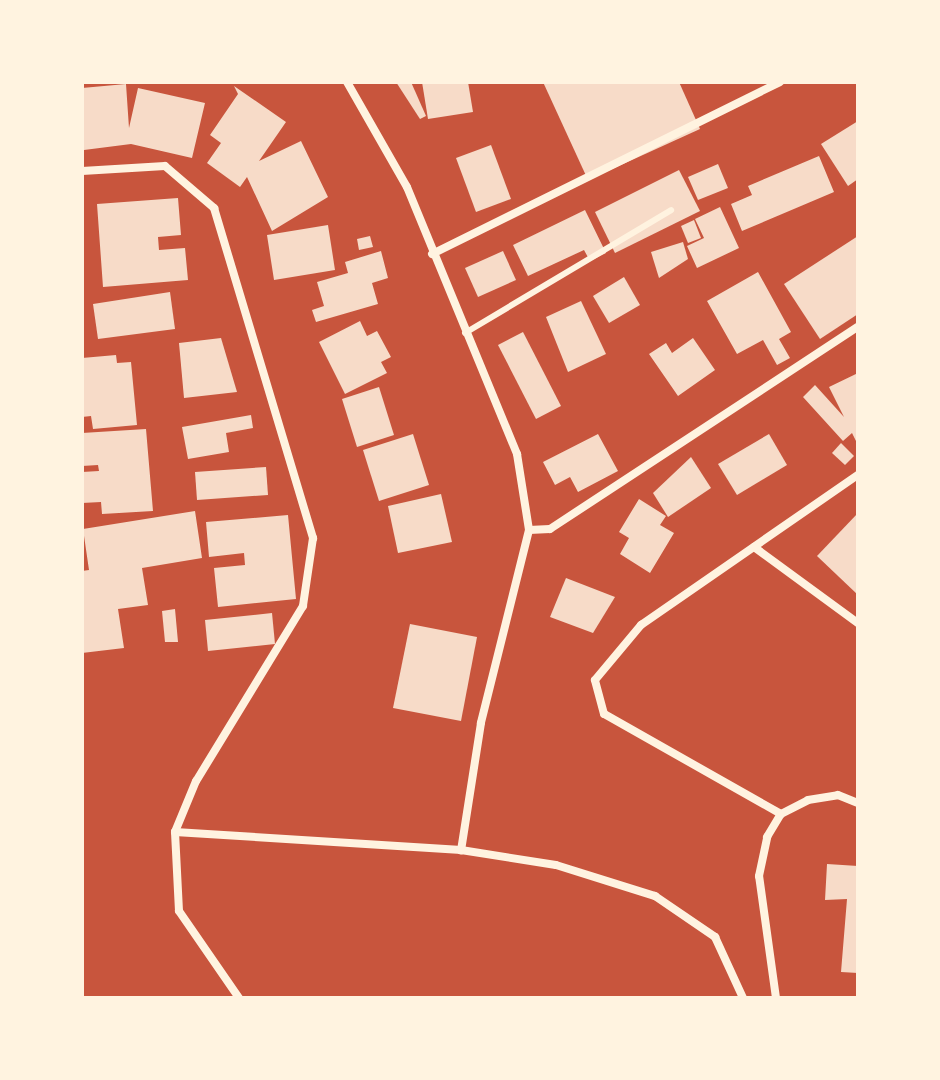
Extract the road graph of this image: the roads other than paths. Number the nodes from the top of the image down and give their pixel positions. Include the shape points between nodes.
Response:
1 (347, 82) edge
2 (780, 82) edge
3 (82, 171) edge
4 (671, 210) dead end
5 (432, 254) junction
6 (858, 327) edge
7 (465, 333) junction
8 (858, 475) edge
9 (529, 530) junction
10 (754, 547) junction
11 (858, 623) edge
12 (858, 803) edge
13 (781, 814) junction
14 (175, 832) junction
15 (461, 850) junction
16 (239, 998) edge
17 (743, 998) edge
18 (776, 998) edge

1 - 5 street via 407,187
2 - 5 street
3 - 14 street via 165,166 214,208 313,538 303,606 196,781
4 - 7 lane
5 - 7 street
6 - 9 street via 550,529
7 - 9 street via 517,454
8 - 10 street
9 - 15 street via 481,723
10 - 11 street
10 - 13 street via 641,625 602,664 594,689 604,714
12 - 13 street via 838,795
13 - 18 street via 759,876
14 - 15 street
14 - 16 street via 179,911
15 - 17 street via 556,865 655,896 715,937

